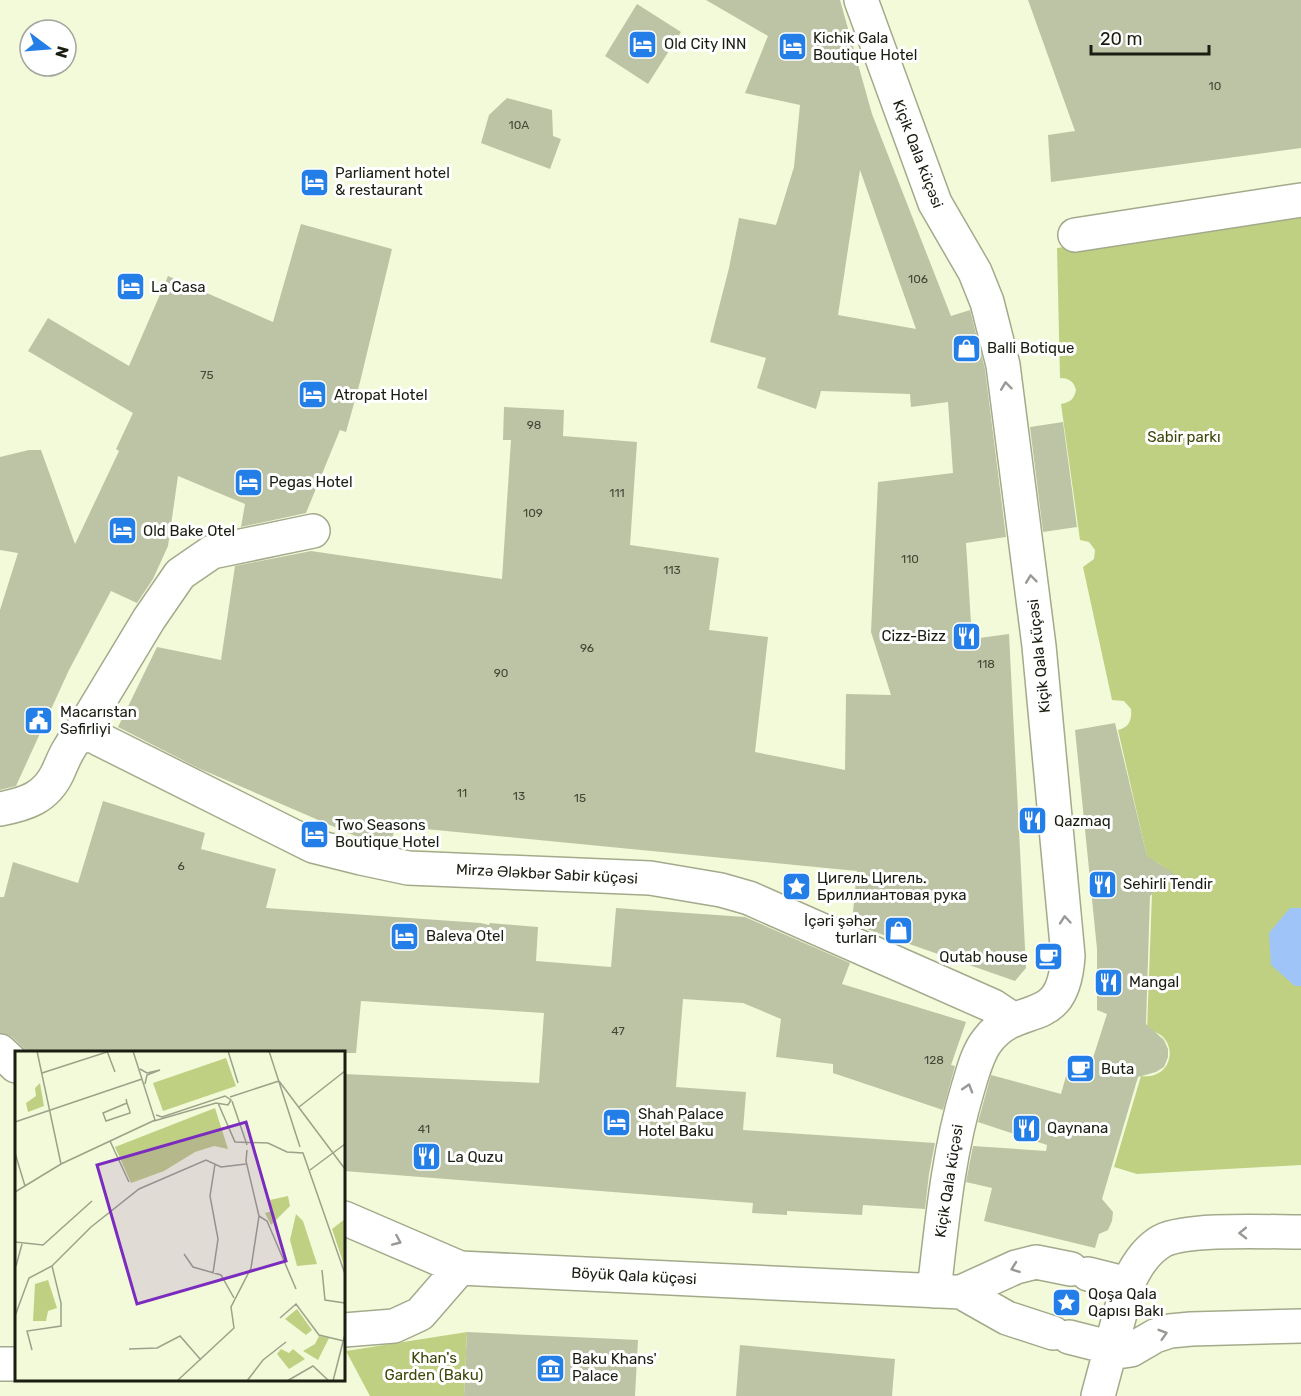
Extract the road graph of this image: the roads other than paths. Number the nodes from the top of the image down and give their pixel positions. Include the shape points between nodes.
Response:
1 (861, 0) edge
2 (1301, 200) edge
3 (1075, 235) dead end
4 (313, 531) dead end
5 (79, 735) junction
6 (0, 809) edge
7 (1014, 1020) junction
8 (0, 1051) edge
9 (15, 1064) edge
10 (345, 1218) edge
11 (1301, 1232) edge
12 (460, 1268) junction
13 (1128, 1284) junction
14 (948, 1291) junction
15 (1301, 1326) edge
16 (345, 1330) edge
17 (1109, 1349) junction
18 (1098, 1396) edge

7 -> 1 street, Kiçik Qala küçəsi via 1041,1011 1061,993 1068,956 1039,646 1004,365 987,302 975,272 935,203
2 - 3 street
4 - 5 street via 212,552 180,574
5 - 6 street via 69,746 57,775 41,794 24,804
5 - 7 street, Mirzə Ələkbər Sabir küçəsi via 93,736 313,846 361,858 408,868 650,879 749,898 993,1006
14 -> 7 street, Kiçik Qala küçəsi via 951,1154 957,1124 985,1043 996,1030
8 - 9 street
10 -> 12 street, Böyük Qala küçəsi
11 -> 13 street via 1173,1237 1150,1250
12 - 14 street, Böyük Qala küçəsi
12 - 16 street via 420,1314 394,1326
13 -> 14 street via 1036,1262
13 - 17 street
14 - 17 street via 1006,1318
17 -> 15 street via 1131,1350 1155,1336 1191,1329
17 - 18 street

